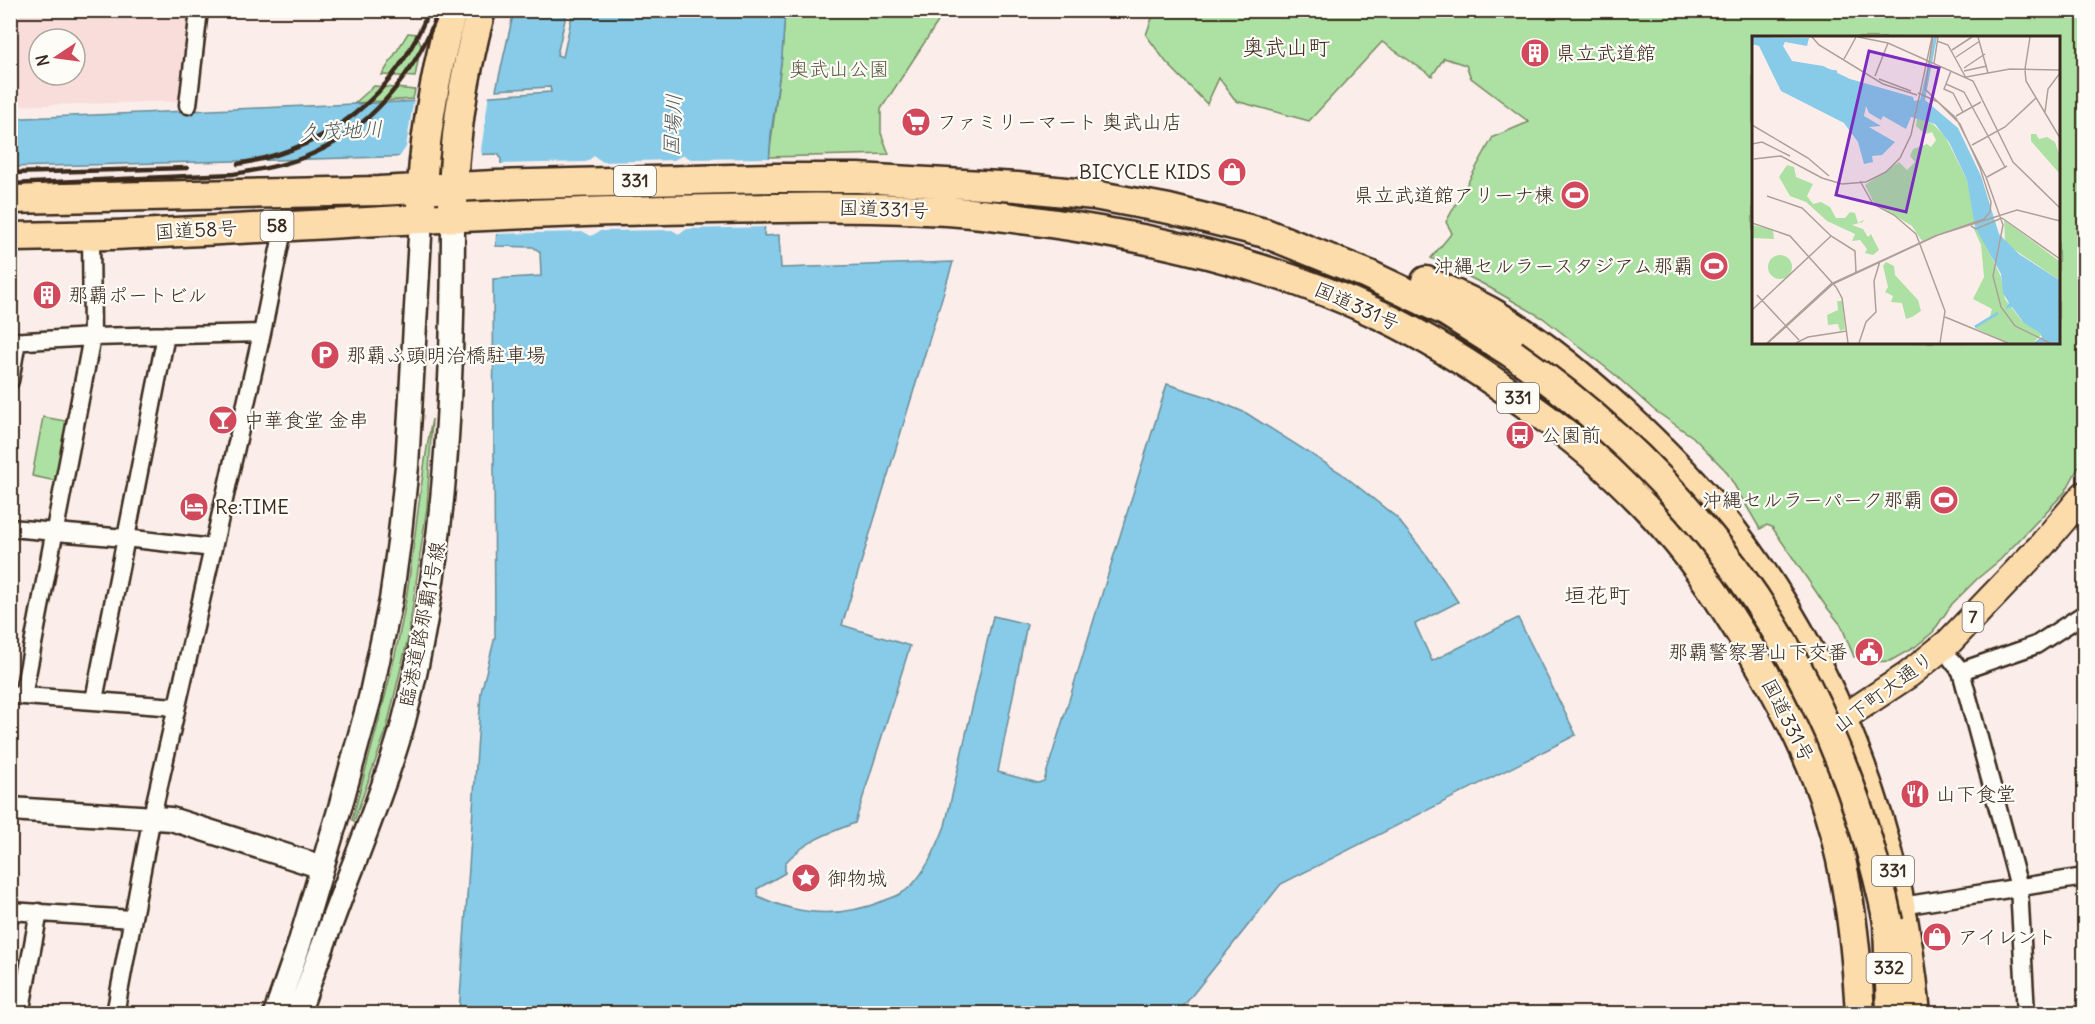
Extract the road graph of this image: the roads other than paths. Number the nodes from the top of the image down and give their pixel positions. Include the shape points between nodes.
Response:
1 (199, 10) edge
2 (452, 10) edge
3 (481, 10) edge
4 (188, 105) dead end
5 (453, 174) junction
6 (423, 175) junction
7 (10, 199) edge
8 (453, 217) junction
9 (421, 219) junction
10 (284, 225) junction
11 (1265, 233) junction
12 (90, 234) junction
13 (10, 237) edge
14 (262, 333) junction
15 (166, 335) junction
16 (92, 337) junction
17 (14, 341) edge
18 (10, 381) edge
19 (2085, 495) edge
20 (2085, 524) edge
21 (10, 528) edge
22 (55, 532) junction
23 (125, 538) junction
24 (213, 548) junction
25 (2085, 614) edge
26 (1957, 666) junction
27 (17, 695) edge
28 (94, 700) junction
29 (176, 707) junction
30 (1846, 726) junction
31 (1807, 755) junction
32 (10, 809) edge
33 (152, 816) junction
34 (322, 867) junction
35 (2085, 877) edge
36 (2019, 887) junction
37 (10, 911) edge
38 (39, 912) junction
39 (1895, 914) junction
40 (132, 919) junction
41 (20, 1014) edge
42 (115, 1014) edge
43 (275, 1014) edge
44 (298, 1014) edge
45 (1860, 1014) edge
46 (1891, 1014) edge
47 (1902, 1014) edge
48 (1916, 1014) edge
49 (2026, 1014) edge

1 - 4 street
2 - 6 highway via 433,97
3 - 5 highway via 462,95
5 - 6 highway, 国道58号 / 58
5 - 8 highway
5 - 11 highway, 国道331号 / 331 via 495,184 858,178 1017,187 1094,195
6 - 7 highway, 国道58号 / 58
6 - 9 highway
8 - 9 highway, 国道58号 / 58
8 - 31 highway, 国道331号 / 331 via 774,207 933,210 1089,228 1160,241 1264,269 1327,291 1385,317 1469,365 1546,418 1646,506 1699,567 1748,642
8 - 44 street, 臨港道路那覇1号線 via 447,457 426,624 392,760
9 - 10 highway, 国道58号 / 58
9 - 34 street, 臨港道路那覇1号線 via 407,466 391,600 370,698
10 - 12 highway, 国道58号 / 58
10 - 14 street
11 - 30 highway, 国道331号 / 331 via 1302,233 1371,256 1439,287 1496,315 1556,356 1610,401 1681,469 1736,536 1795,624
11 - 39 highway, 国道331号 / 331, bridge via 1445,311 1513,354 1579,403 1643,461 1709,534 1762,606 1807,684 1837,751
12 - 13 highway, 国道58号 / 58
12 - 16 street
14 - 15 street
14 - 24 street
15 - 16 street
15 - 23 street
16 - 17 street
16 - 22 street
17 - 18 street
19 - 30 main road, 山下町大通り / 7 via 1949,642
20 - 26 main road, 山下町大通り / 7
21 - 22 street
22 - 23 street
22 - 27 street
23 - 24 street
23 - 28 street
24 - 29 street
25 - 26 street via 2036,645
26 - 30 main road, 山下町大通り / 7 via 1890,706
26 - 36 street
27 - 28 street
28 - 29 street
29 - 33 street
30 - 31 main road, 山下町大通り / 7
30 - 39 highway, 国道331号 / 331 via 1878,818
31 - 45 highway, 国道331号 / 331 via 1828,810 1849,895
32 - 33 street
33 - 34 street
33 - 40 street
34 - 43 street, 臨港道路那覇1号線
35 - 36 street
36 - 39 street
36 - 49 street
37 - 38 street
38 - 40 street
38 - 41 street
39 - 46 highway, 332
39 - 47 highway, 国道331号 / 331
39 - 48 highway, 国道331号 / 331 via 1913,978
40 - 42 street

